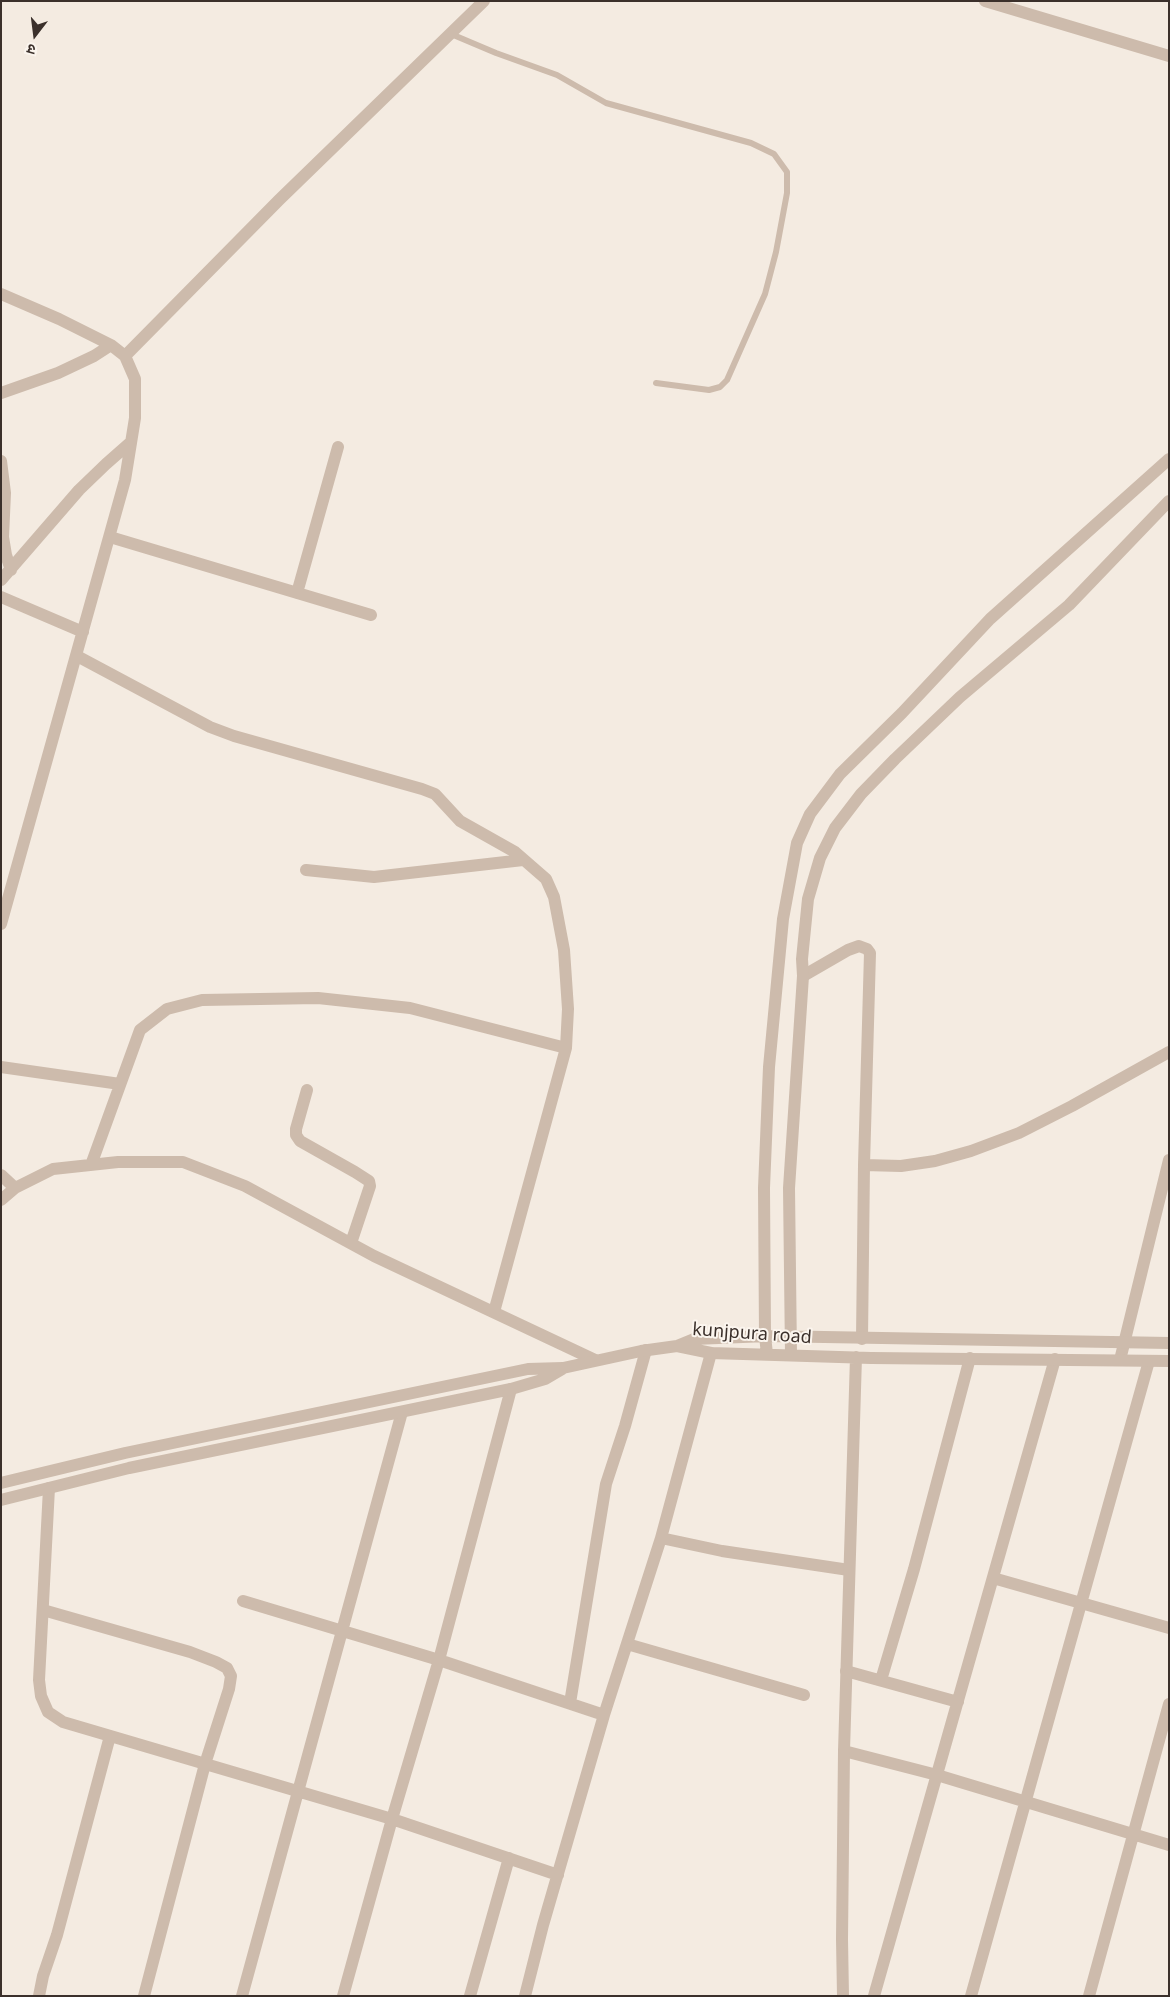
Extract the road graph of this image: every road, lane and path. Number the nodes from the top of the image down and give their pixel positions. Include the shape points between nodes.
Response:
1 (484, 1) edge
2 (985, 1) edge
3 (451, 34) junction
4 (1169, 56) edge
5 (1, 294) edge
6 (111, 345) junction
7 (125, 356) junction
8 (656, 383) dead end
9 (1, 393) edge
10 (131, 442) junction
11 (338, 447) dead end
12 (1169, 459) edge
13 (1, 461) edge
14 (1169, 501) edge
15 (110, 536) junction
16 (11, 570) junction
17 (1, 580) edge
18 (297, 593) junction
19 (1, 597) edge
20 (371, 615) dead end
21 (83, 632) junction
22 (77, 656) junction
23 (523, 860) junction
24 (306, 870) dead end
25 (1, 924) edge
26 (803, 976) junction
27 (566, 1048) junction
28 (1169, 1052) edge
29 (1, 1067) edge
30 (120, 1084) junction
31 (307, 1090) dead end
32 (1169, 1160) edge
33 (91, 1165) junction
34 (864, 1165) junction
35 (1, 1175) edge
36 (15, 1188) junction
37 (1, 1200) edge
38 (351, 1244) junction
39 (494, 1312) junction
40 (765, 1336) junction
41 (791, 1337) junction
42 (862, 1339) junction
43 (1124, 1343) junction
44 (1169, 1344) edge
45 (677, 1346) junction
46 (646, 1350) junction
47 (712, 1353) junction
48 (767, 1354) junction
49 (791, 1355) junction
50 (856, 1357) junction
51 (970, 1358) junction
52 (1055, 1359) junction
53 (595, 1360) junction
54 (1120, 1360) junction
55 (1149, 1361) junction
56 (1169, 1361) edge
57 (563, 1368) junction
58 (511, 1390) junction
59 (402, 1412) junction
60 (3, 1483) edge
61 (49, 1488) junction
62 (5, 1499) edge
63 (662, 1538) junction
64 (849, 1570) junction
65 (993, 1578) junction
66 (243, 1600) dead end
67 (1080, 1603) junction
68 (43, 1610) junction
69 (1169, 1628) edge
70 (342, 1631) junction
71 (628, 1644) junction
72 (439, 1660) junction
73 (846, 1671) junction
74 (881, 1680) junction
75 (804, 1695) dead end
76 (958, 1702) junction
77 (570, 1703) junction
78 (1169, 1704) edge
79 (604, 1716) junction
80 (110, 1736) junction
81 (844, 1751) junction
82 (205, 1764) junction
83 (937, 1775) junction
84 (299, 1791) junction
85 (1024, 1801) junction
86 (392, 1819) junction
87 (1133, 1835) junction
88 (1169, 1846) edge
89 (509, 1858) junction
90 (558, 1875) junction
91 (39, 1996) edge
92 (144, 1996) edge
93 (242, 1996) edge
94 (343, 1996) edge
95 (470, 1996) edge
96 (525, 1996) edge
97 (843, 1996) edge
98 (874, 1996) edge
99 (971, 1996) edge
100 (1089, 1996) edge

1 - 3 street
2 - 4 street
3 - 7 street via 272,207
3 - 8 lane via 557,75 606,103 751,143 774,154 787,172 787,193 765,294 727,380 720,387 709,390
5 - 6 street via 59,318
6 - 7 street
6 - 9 street via 58,373
7 - 10 street via 135,379
10 - 15 street
10 - 16 street via 79,490
11 - 18 street
12 - 40 street via 990,619 840,774 810,814 796,843 783,919 769,1068 764,1188
13 - 16 street via 5,493 3,537
14 - 26 street via 1069,605 967,691 895,759 834,828 820,858 808,899
15 - 18 street
15 - 21 street
16 - 17 street
18 - 20 street
19 - 21 street
21 - 22 street
22 - 23 street via 210,727 435,794 460,821
22 - 25 street
23 - 24 street via 374,877
23 - 27 street via 546,879 554,897 564,950 568,1009
26 - 34 street via 859,946 870,953
26 - 41 street via 789,1188
27 - 30 street via 410,1008 318,998 202,1000 167,1010 140,1030
27 - 39 street
28 - 34 street via 1036,1124 971,1152 901,1166
29 - 30 street
30 - 33 street
31 - 38 street via 296,1129 300,1141 369,1181
32 - 43 street
33 - 36 street via 53,1169
33 - 38 street via 183,1162 245,1186
34 - 42 street
35 - 36 street
36 - 37 street
38 - 39 street
39 - 53 street
40 - 41 street, kunjpura road
40 - 45 street, kunjpura road via 694,1339
40 - 48 street
41 - 42 street, kunjpura road
41 - 49 street
42 - 43 street, kunjpura road
43 - 44 street, kunjpura road
43 - 54 street
45 - 46 street
45 - 47 street, kunjpura road
46 - 53 street
46 - 77 street via 606,1484
47 - 48 street, kunjpura road
47 - 63 street
48 - 49 street, kunjpura road
49 - 50 street, kunjpura road
50 - 51 street, kunjpura road
50 - 64 street
51 - 52 street, kunjpura road
51 - 74 street
52 - 54 street, kunjpura road
52 - 65 street
53 - 57 street
54 - 55 street, kunjpura road
55 - 56 street, kunjpura road
55 - 67 street
57 - 58 street via 545,1379
57 - 60 street via 528,1369 125,1453
58 - 59 street
58 - 72 street
59 - 61 street via 129,1468
59 - 70 street
61 - 62 street
61 - 68 street
63 - 64 street via 722,1551
63 - 71 street
64 - 73 street
65 - 67 street
65 - 76 street
66 - 70 street
67 - 69 street
67 - 85 street
68 - 80 street via 39,1680 48,1712 63,1722
68 - 82 street via 190,1652 227,1668 231,1676 229,1688
70 - 72 street
70 - 84 street
71 - 75 street
71 - 79 street
72 - 77 street
72 - 86 street
73 - 74 street
73 - 81 street
74 - 76 street
76 - 83 street
77 - 79 street
78 - 87 street
79 - 90 street
80 - 82 street
80 - 91 street
81 - 83 street
81 - 97 street
82 - 84 street
82 - 92 street
83 - 85 street
83 - 98 street
84 - 86 street
84 - 93 street
85 - 87 street
85 - 99 street
86 - 89 street
86 - 94 street
87 - 88 street
87 - 100 street
89 - 90 street
89 - 95 street
90 - 96 street

